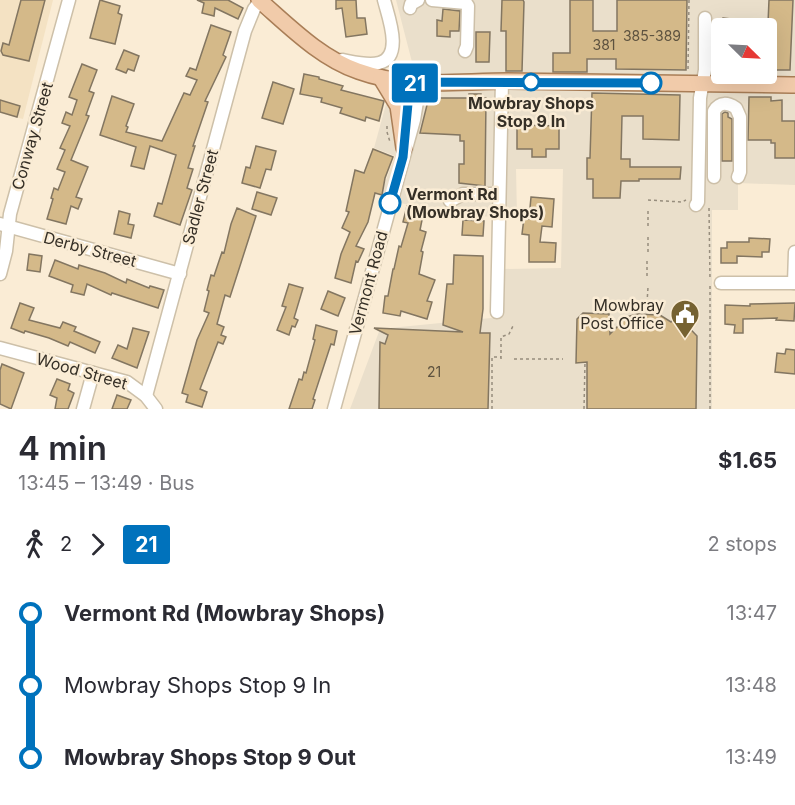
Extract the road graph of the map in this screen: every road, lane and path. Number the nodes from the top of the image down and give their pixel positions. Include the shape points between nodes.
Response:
1 (69, 0) edge
2 (384, 0) edge
3 (432, 0) edge
4 (689, 0) edge
5 (260, 1) edge
6 (705, 18) dead end
7 (465, 51) dead end
8 (334, 60) junction
9 (688, 70) dead end
10 (381, 78) junction
11 (502, 81) junction
12 (415, 83) junction
13 (703, 84) junction
14 (795, 85) edge
15 (404, 152) junction
16 (714, 177) dead end
17 (738, 177) dead end
18 (498, 199) junction
19 (648, 200) dead end
20 (450, 201) dead end
21 (698, 204) junction
22 (648, 210) dead end
23 (4, 226) edge
24 (648, 226) dead end
25 (648, 236) dead end
26 (648, 252) dead end
27 (795, 252) edge
28 (647, 261) dead end
29 (0, 274) edge
30 (180, 274) junction
31 (647, 277) dead end
32 (722, 283) dead end
33 (795, 283) edge
34 (648, 287) dead end
35 (647, 303) dead end
36 (497, 312) dead end
37 (514, 324) dead end
38 (0, 348) edge
39 (514, 359) dead end
40 (564, 359) dead end
41 (585, 363) dead end
42 (93, 374) junction
43 (146, 396) junction
44 (83, 409) edge
45 (156, 409) edge
46 (333, 409) edge
47 (492, 409) edge
48 (584, 409) edge
49 (710, 409) edge

1 - 23 street, Conway Street
2 - 8 street via 393,46 389,56 374,64
3 - 7 street via 468,6
4 - 9 path
5 - 8 main road
5 - 30 street, Sadler Street via 245,31
6 - 13 street
8 - 10 main road
10 - 12 main road
10 - 15 main road via 398,106
11 - 12 main road
11 - 13 main road
11 - 18 street
12 - 15 street, Vermont Road via 414,120
13 - 14 main road
13 - 21 street
15 - 46 street, Vermont Road
16 - 17 street via 714,111 724,104 736,108 740,117
18 - 20 street
18 - 36 street
19 - 21 path
21 - 49 path via 710,220
22 - 24 path
23 - 29 street, Conway Street via 6,251
23 - 30 street, Derby Street
25 - 26 path
27 - 33 street
28 - 31 path
30 - 43 street, Sadler Street
32 - 33 street
34 - 35 path
37 - 47 path via 509,334 501,337 501,358 492,357
38 - 42 street, Wood Street
39 - 40 path
41 - 48 path
42 - 43 street, Wood Street via 127,382
42 - 44 street
43 - 45 street, Wood Street

